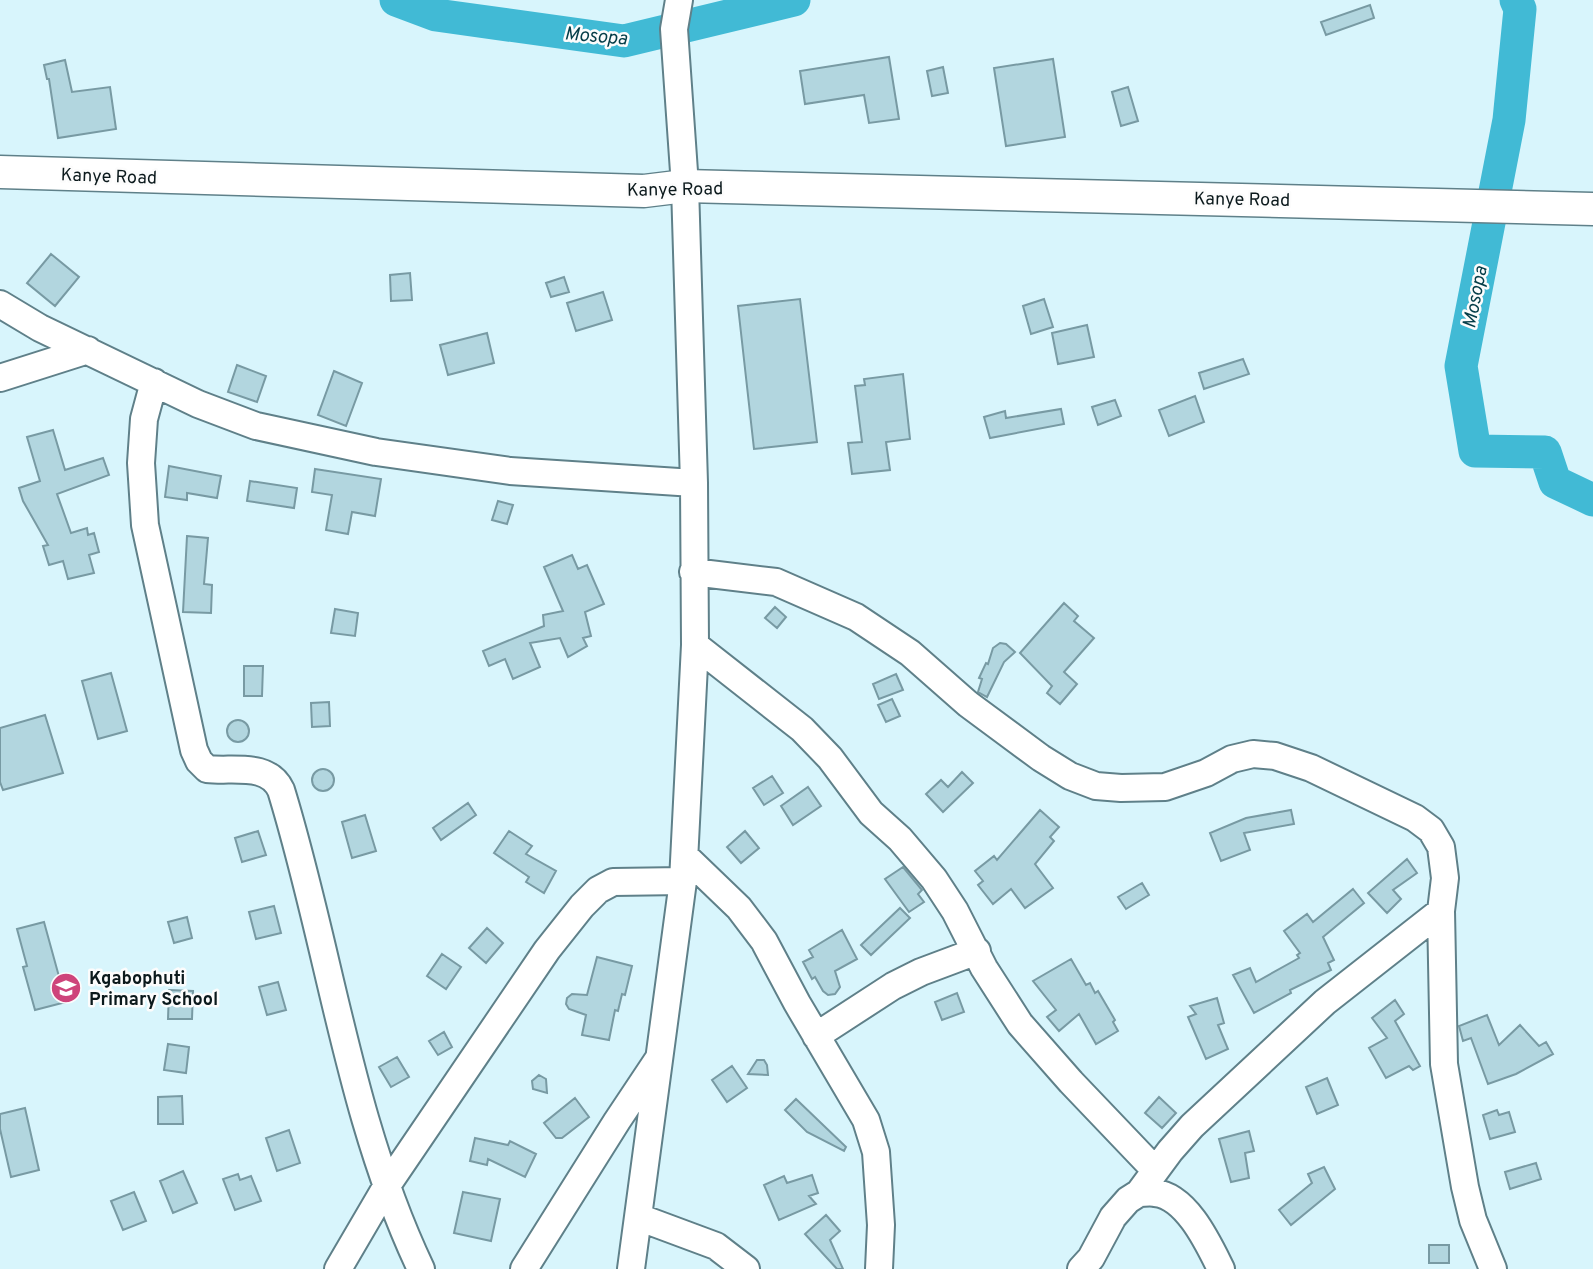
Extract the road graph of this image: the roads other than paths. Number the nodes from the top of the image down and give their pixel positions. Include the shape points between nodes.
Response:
1 (679, 0) edge
2 (0, 172) edge
3 (685, 186) junction
4 (1593, 209) edge
5 (0, 304) edge
6 (88, 350) junction
7 (0, 378) edge
8 (154, 382) junction
9 (694, 483) junction
10 (693, 572) junction
11 (695, 645) junction
12 (685, 869) junction
13 (1441, 911) junction
14 (977, 951) junction
15 (816, 1036) junction
16 (660, 1057) junction
17 (1156, 1170) junction
18 (386, 1187) junction
19 (1139, 1193) junction
20 (638, 1217) junction
21 (338, 1269) edge
22 (421, 1269) edge
23 (524, 1269) edge
24 (631, 1269) edge
25 (746, 1269) edge
26 (879, 1269) edge
27 (1081, 1269) edge
28 (1221, 1269) edge
29 (1493, 1269) edge

1 - 3 street via 674,29
2 - 3 main road, Kanye Road via 644,191
3 - 4 main road, Kanye Road
3 - 9 street
5 - 6 street
6 - 7 street
6 - 8 street
8 - 9 street via 244,422 376,452 510,471
8 - 18 street via 144,419 141,463 145,525 194,750 207,769 260,771 281,790
9 - 10 street
10 - 11 street
10 - 13 street via 776,582 856,617 1041,758 1096,786 1165,787 1253,754 1311,768 1431,830 1441,847 1446,878
11 - 12 street
11 - 14 street via 802,729 830,758 871,813 928,872
12 - 15 street via 751,922
12 - 16 street
12 - 18 street via 613,882 590,897 547,950
13 - 17 street via 1325,1002 1192,1126
13 - 29 street via 1444,1064 1473,1220
14 - 15 street via 893,986
14 - 17 street via 1020,1024
15 - 26 street via 872,1134 879,1186
16 - 20 street
16 - 23 street
17 - 19 street
18 - 21 street
18 - 22 street
19 - 27 street via 1113,1217
19 - 28 street via 1158,1192 1180,1205 1201,1230
20 - 24 street
20 - 25 street via 716,1246

